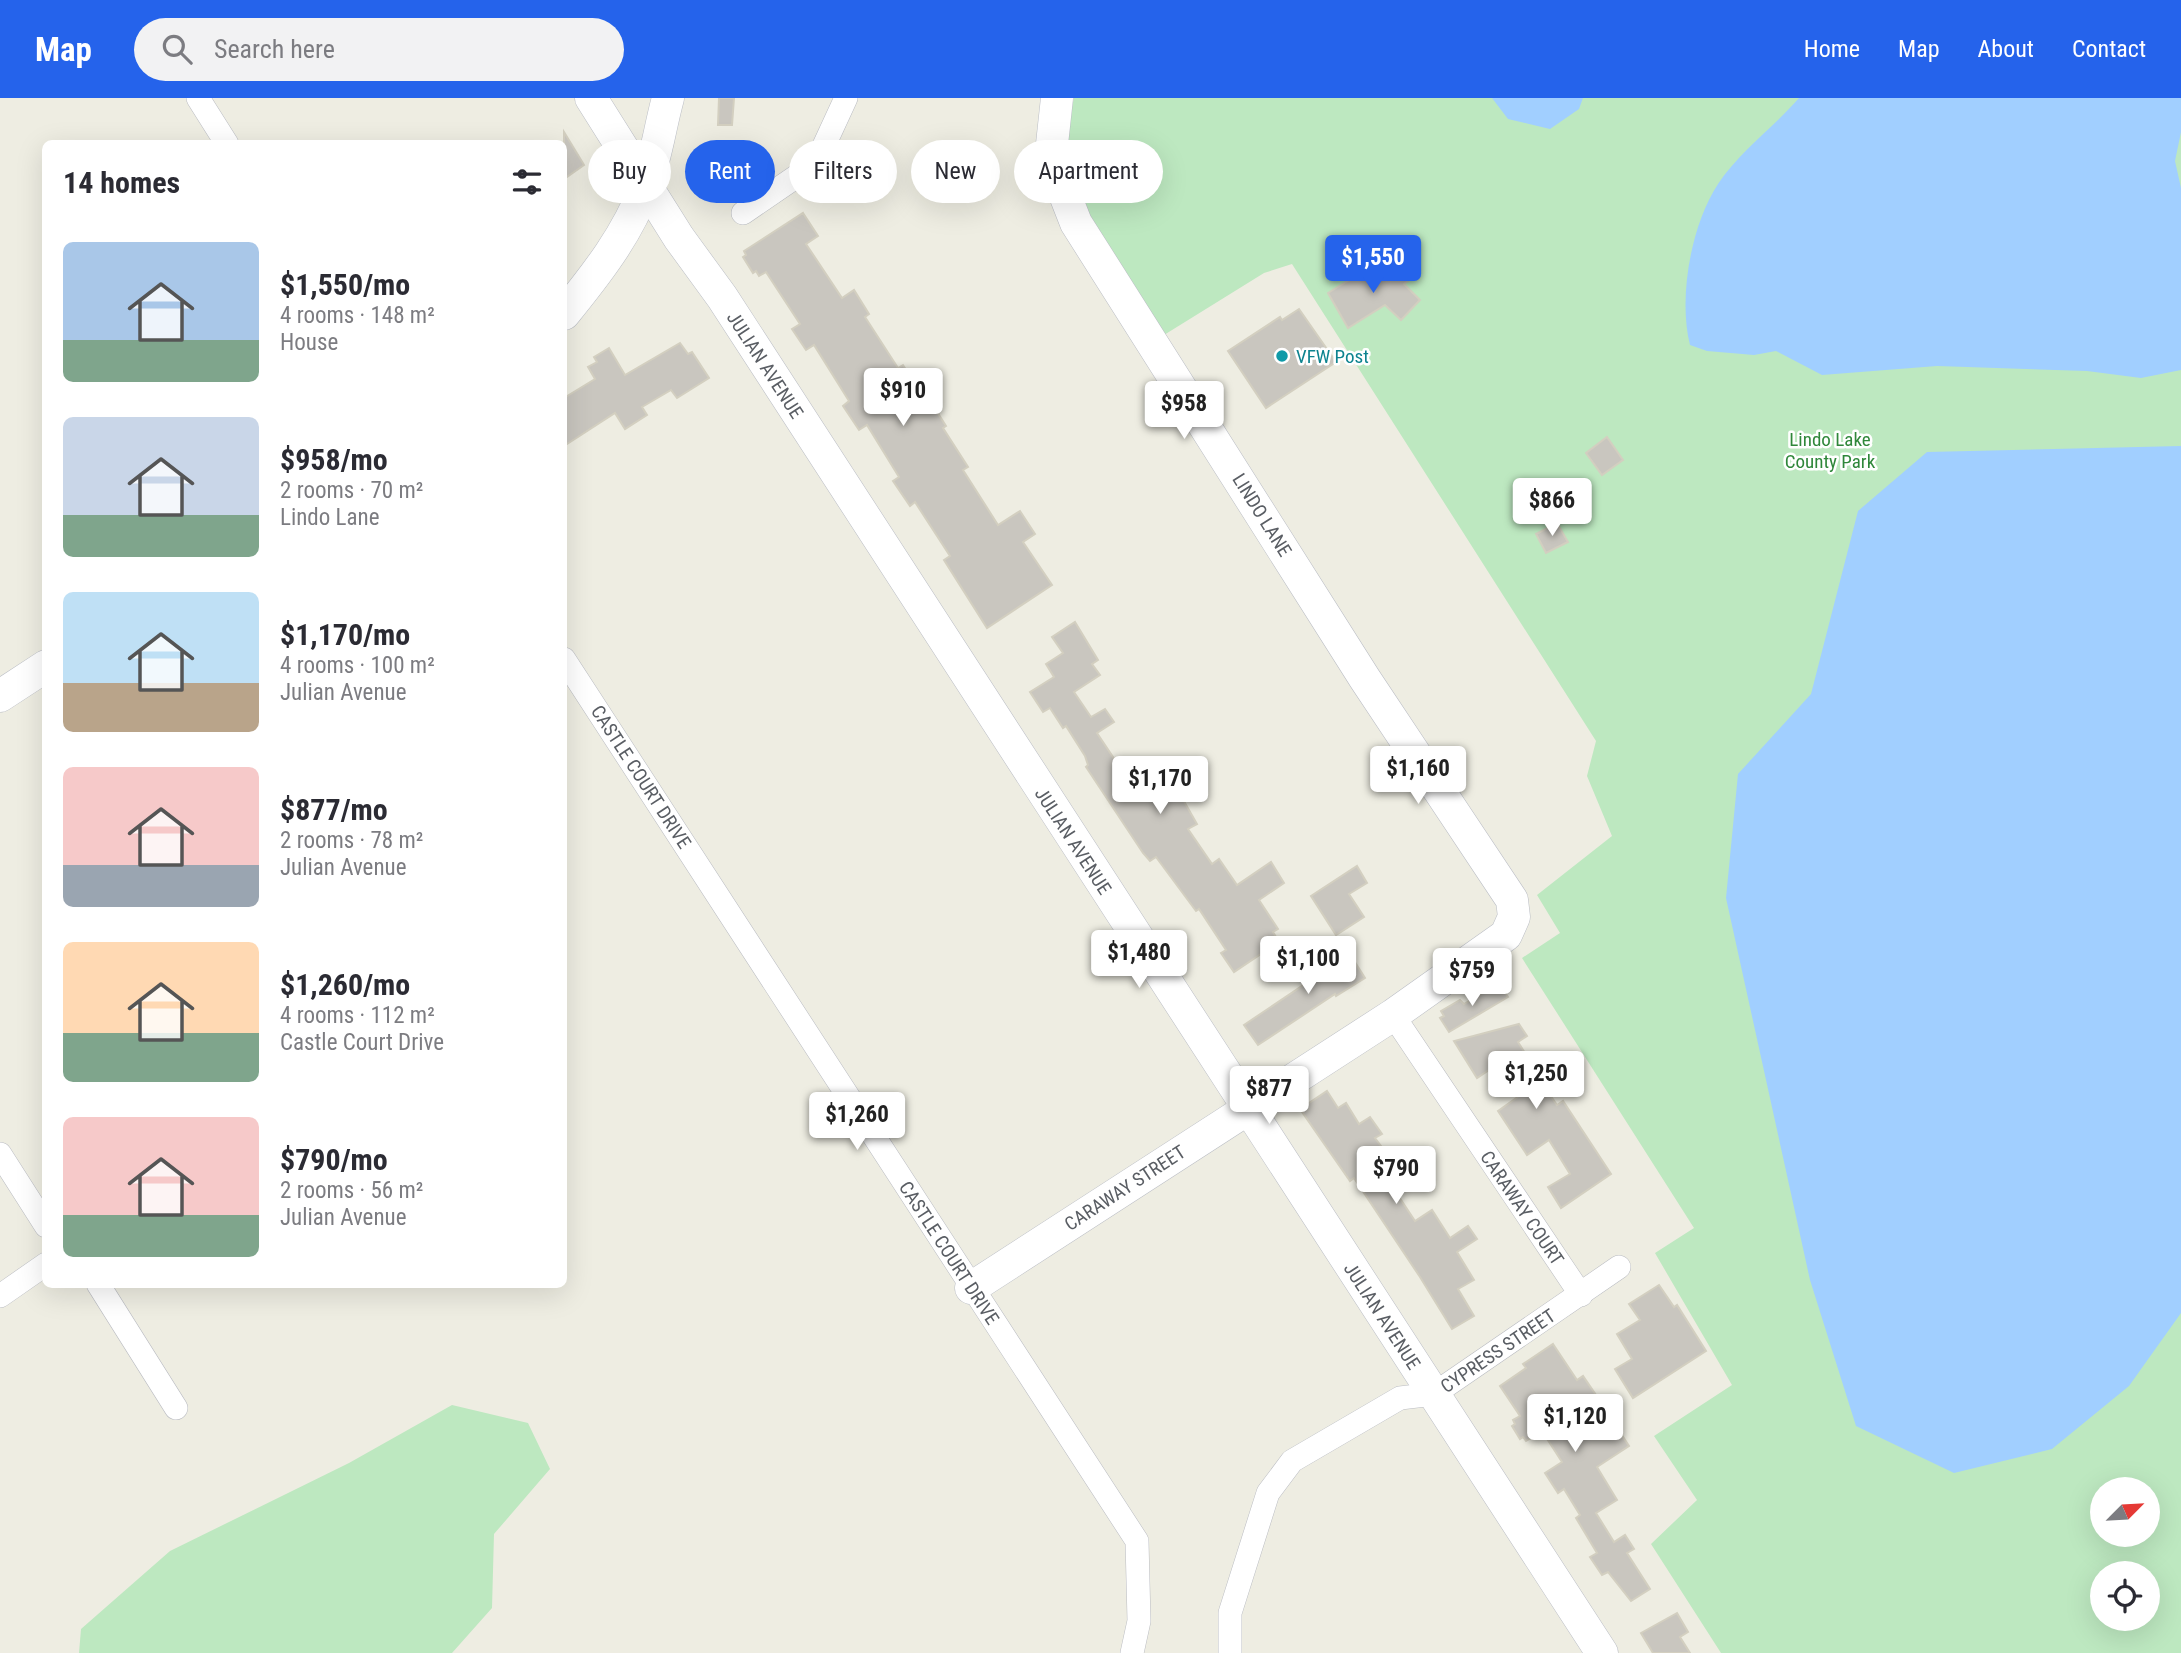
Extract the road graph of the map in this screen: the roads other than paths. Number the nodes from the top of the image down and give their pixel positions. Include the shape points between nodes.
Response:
1 (198, 98) edge
2 (591, 98) edge
3 (668, 98) edge
4 (846, 98) edge
5 (1057, 98) edge
6 (224, 140) edge
7 (617, 140) edge
8 (658, 140) edge
9 (639, 203) edge
10 (658, 203) edge
11 (743, 213) dead end
12 (567, 310) edge
13 (567, 664) edge
14 (42, 669) edge
15 (0, 696) edge
16 (1514, 917) joint
17 (1393, 1015) junction
18 (1247, 1109) junction
19 (0, 1154) edge
20 (42, 1220) edge
21 (42, 1267) edge
22 (1619, 1267) dead end
23 (101, 1288) edge
24 (971, 1288) junction
25 (1581, 1295) junction
26 (0, 1296) edge
27 (1434, 1394) junction
28 (176, 1408) dead end
29 (1132, 1653) edge
30 (1230, 1653) edge
31 (1602, 1653) edge

1 - 6 street
2 - 7 main road, JULIAN AVENUE
3 - 8 main road
4 - 11 street via 816,163
5 - 16 main road, LINDO LANE via 1052,144 1058,177 1076,223 1365,679 1512,900
9 - 12 main road
10 - 18 main road, JULIAN AVENUE
13 - 24 street, CASTLE COURT DRIVE
14 - 15 main road
16 - 17 main road, CARAWAY STREET via 1506,935
17 - 18 main road, CARAWAY STREET
17 - 25 street, CARAWAY COURT
18 - 24 main road, CARAWAY STREET
18 - 27 main road, JULIAN AVENUE
19 - 20 street
21 - 26 street
22 - 25 street, CYPRESS STREET
23 - 28 street
24 - 29 street, CASTLE COURT DRIVE via 1137,1541 1139,1621
25 - 27 street, CYPRESS STREET
27 - 30 street, CYPRESS STREET via 1400,1398 1292,1461 1268,1493 1230,1613
27 - 31 main road, JULIAN AVENUE

